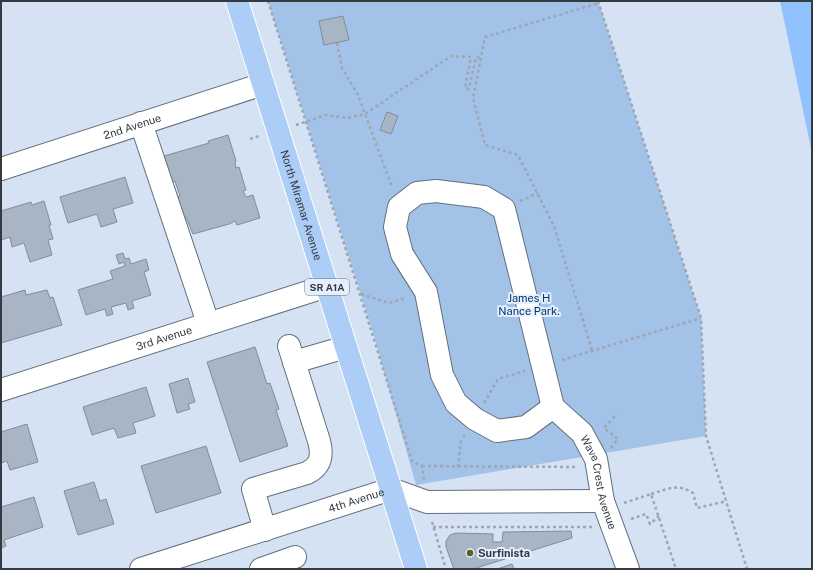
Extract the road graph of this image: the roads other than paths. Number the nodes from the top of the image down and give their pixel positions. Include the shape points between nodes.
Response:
1 (237, 1) edge
2 (264, 84) junction
3 (142, 123) junction
4 (1, 169) edge
5 (327, 286) junction
6 (208, 323) junction
7 (346, 347) junction
8 (1, 390) edge
9 (553, 407) junction
10 (391, 489) junction
11 (607, 511) junction
12 (265, 530) junction
13 (295, 557) dead end
14 (140, 569) edge
15 (261, 569) edge
16 (416, 569) edge
17 (628, 569) edge

1 - 2 main road, North Miramar Avenue / SR A1A
2 - 3 street, 2nd Avenue
2 - 5 main road, North Miramar Avenue / SR A1A
3 - 4 street, 2nd Avenue
3 - 6 street
5 - 6 street, 3rd Avenue
5 - 7 main road, North Miramar Avenue / SR A1A
6 - 8 street, 3rd Avenue
7 - 10 main road, North Miramar Avenue / SR A1A
7 - 12 street via 292,354 322,457 315,469 307,473 253,489
9 - 9 street via 526,427 497,431 475,419 456,403 442,375 426,292 402,254 395,227 399,207 417,194 436,190 484,197 504,209
9 - 11 street, Wave Crest Avenue via 582,433 596,459
10 - 11 street, 4th Avenue via 427,502
10 - 12 street, 4th Avenue
10 - 16 main road, North Miramar Avenue / SR A1A
11 - 17 street, Wave Crest Avenue
12 - 14 street, 4th Avenue
13 - 15 street

